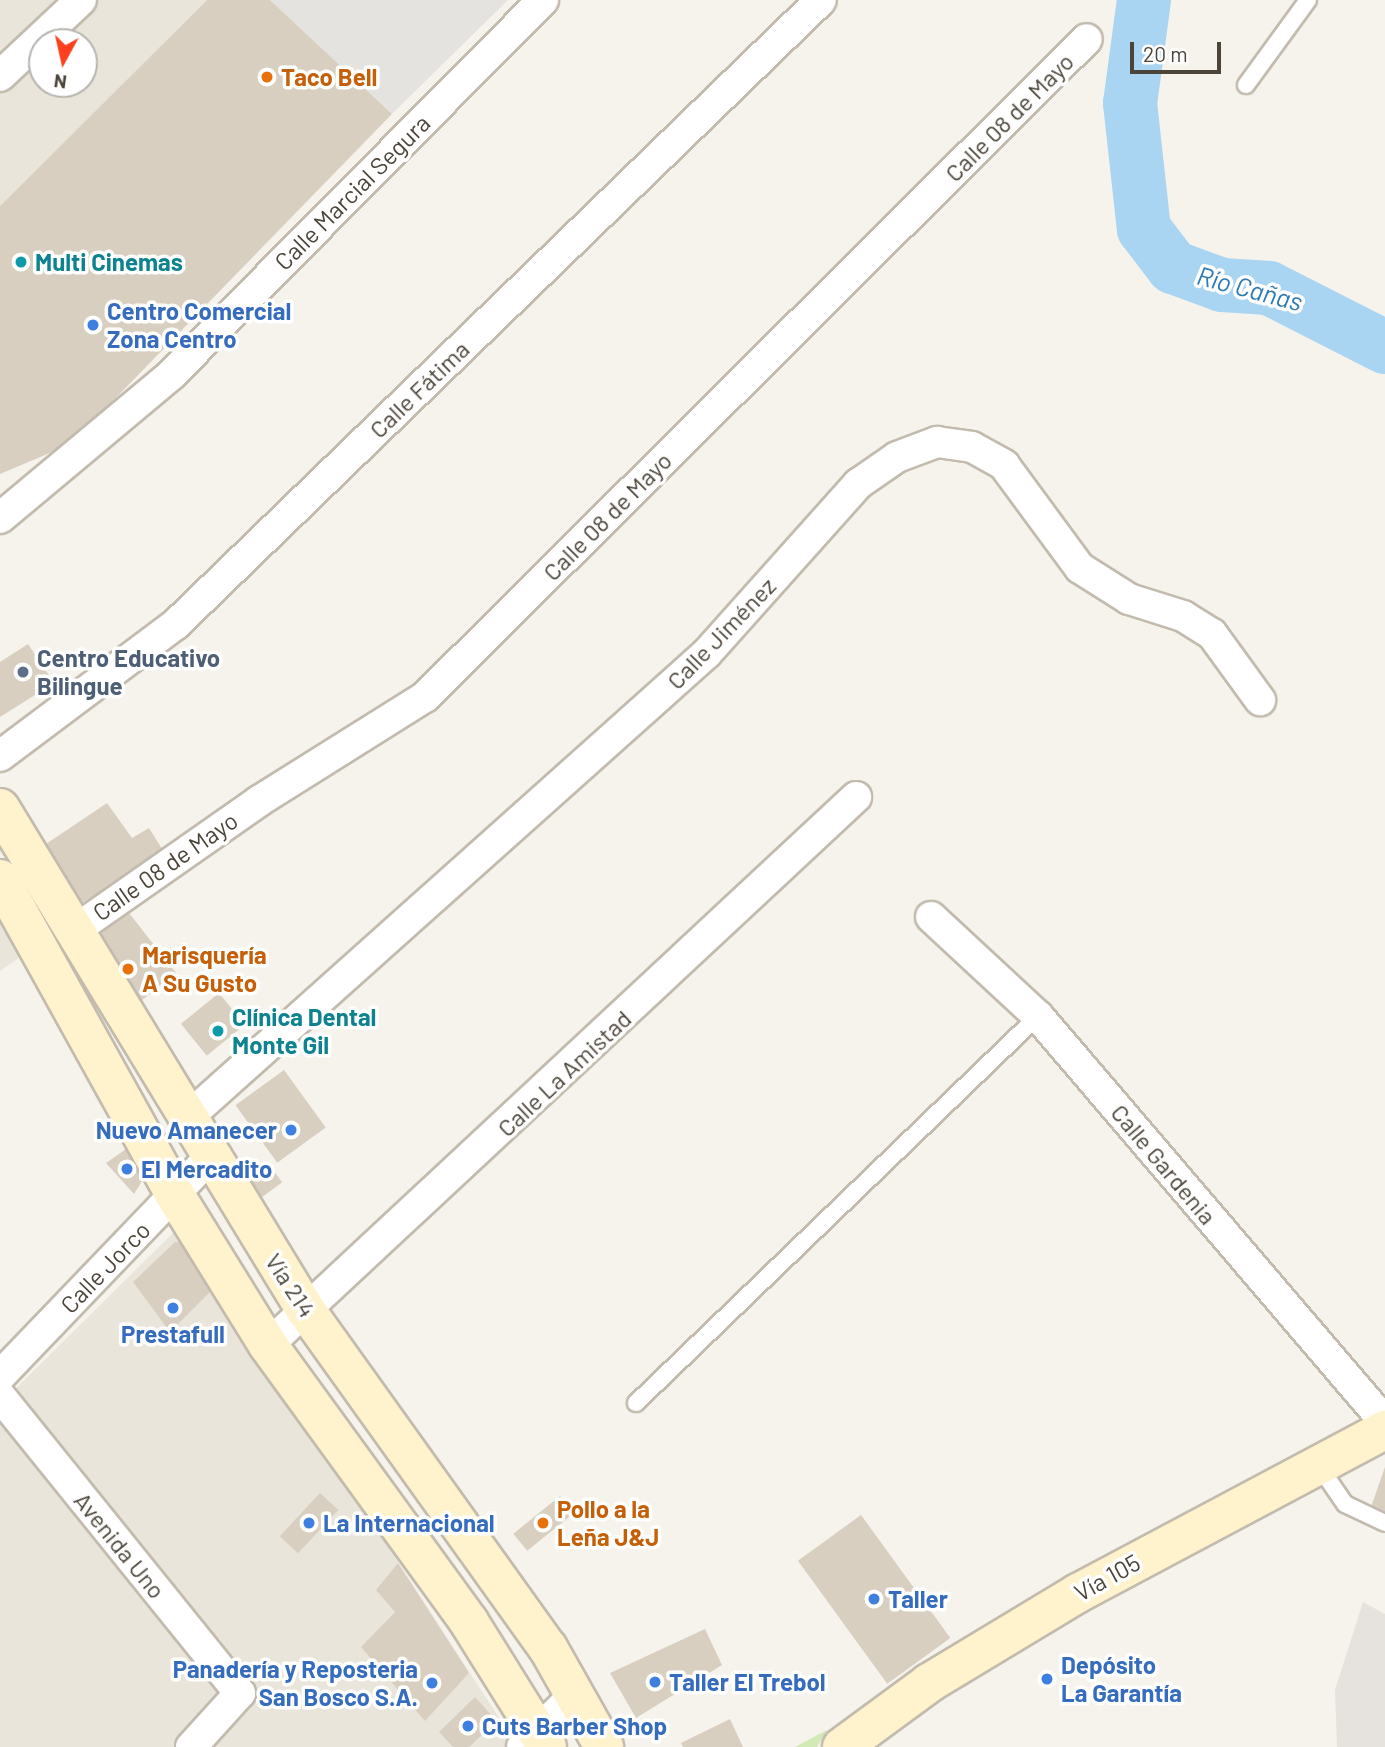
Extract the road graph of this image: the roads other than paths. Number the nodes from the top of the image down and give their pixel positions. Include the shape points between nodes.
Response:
1 (81, 0) edge
2 (542, 0) edge
3 (821, 0) edge
4 (1308, 0) edge
5 (1087, 39) dead end
6 (0, 76) edge
7 (1246, 85) dead end
8 (0, 518) edge
9 (1260, 700) dead end
10 (0, 757) edge
11 (856, 797) dead end
12 (5, 827) edge
13 (0, 879) edge
14 (931, 917) dead end
15 (75, 930) junction
16 (1038, 1016) junction
17 (186, 1119) junction
18 (209, 1157) junction
19 (175, 1195) junction
20 (305, 1309) junction
21 (268, 1345) junction
22 (0, 1376) edge
23 (0, 1396) edge
24 (636, 1403) dead end
25 (1385, 1422) edge
26 (1385, 1430) edge
27 (1319, 1466) junction
28 (1385, 1523) edge
29 (574, 1695) junction
30 (536, 1742) edge
31 (191, 1747) edge
32 (604, 1747) edge
33 (842, 1747) edge

1 - 6 street
2 - 8 street, Calle Marcial Segura via 172,374
3 - 10 street, Calle Fátima via 176,624
4 - 7 lane
5 - 15 street, Calle 08 de Mayo via 425,697 258,801
9 - 17 street, Calle Jiménez via 1212,634 1183,616 1129,599 1080,568 1004,465 972,447 937,442 897,457 858,484 707,653
11 - 20 street, Calle La Amistad
12 - 15 main road, Vía 214
13 - 19 main road, Vía 214
14 - 16 street, Calle Gardenia
15 - 17 main road, Vía 214
16 - 24 lane
16 - 25 street, Calle Gardenia
17 - 18 main road, Vía 214
18 - 19 street, Calle Jorco
18 - 20 main road, Vía 214
19 - 21 main road, Vía 214
19 - 22 street, Calle Jorco
20 - 21 street, Calle La Amistad
20 - 29 main road, Vía 214 via 548,1648
21 - 30 main road, Vía 214 via 468,1622
23 - 31 street, Avenida Uno via 240,1693
26 - 27 main road, Vía 105
27 - 28 lane via 1345,1504
27 - 33 main road, Vía 105 via 1078,1593 918,1690
29 - 30 street
29 - 32 main road, Vía 214

